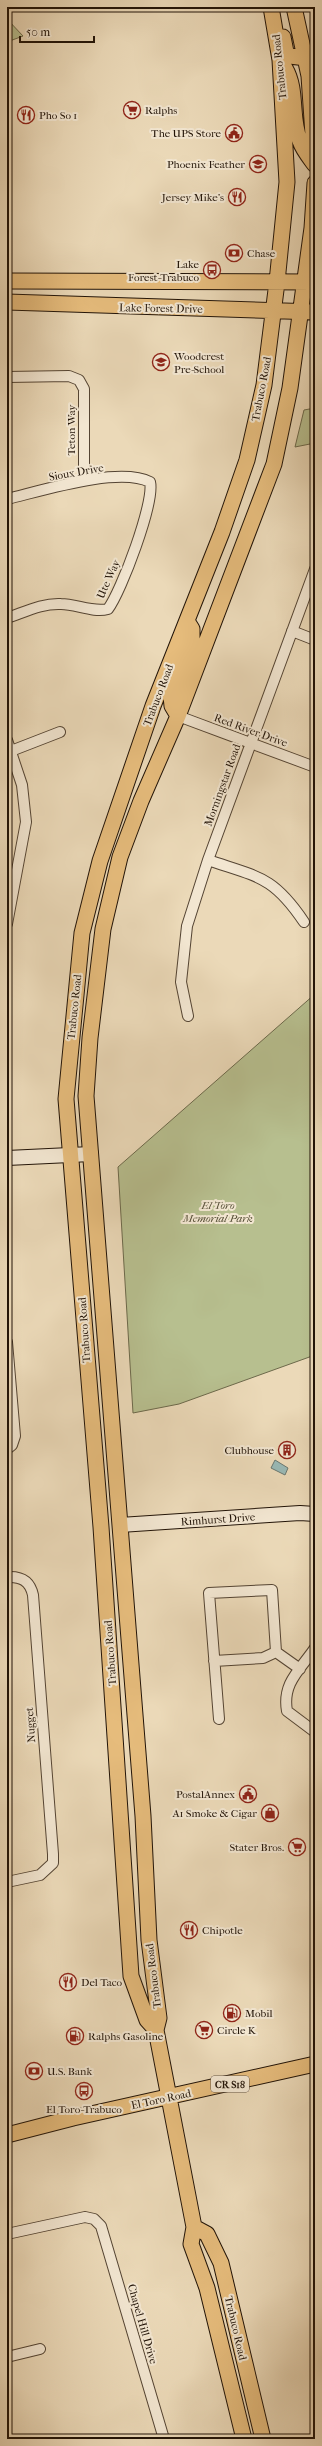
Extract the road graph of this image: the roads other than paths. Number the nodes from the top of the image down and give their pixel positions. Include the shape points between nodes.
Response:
1 (271, 7) edge
2 (277, 7) edge
3 (294, 7) edge
4 (306, 58) junction
5 (280, 60) junction
6 (315, 165) edge
7 (315, 183) edge
8 (7, 281) edge
9 (277, 282) junction
10 (309, 282) edge
11 (7, 302) edge
12 (274, 310) junction
13 (300, 312) junction
14 (315, 312) edge
15 (7, 377) edge
16 (84, 481) junction
17 (150, 482) joint
18 (7, 499) edge
19 (315, 569) edge
20 (7, 618) edge
21 (187, 621) junction
22 (292, 632) junction
23 (315, 640) edge
24 (178, 716) junction
25 (60, 732) dead end
26 (7, 740) edge
27 (250, 742) junction
28 (11, 751) junction
29 (315, 767) edge
30 (208, 860) junction
31 (304, 922) dead end
32 (7, 924) edge
33 (188, 1016) dead end
34 (91, 1154) junction
35 (69, 1155) junction
36 (7, 1158) edge
37 (80, 1277) junction
38 (7, 1342) edge
39 (107, 1348) junction
40 (93, 1441) junction
41 (9, 1447) edge
42 (315, 1514) edge
43 (120, 1525) junction
44 (7, 1577) edge
45 (105, 1588) junction
46 (276, 1652) junction
47 (314, 1652) edge
48 (214, 1661) junction
49 (300, 1669) junction
50 (114, 1716) junction
51 (219, 1718) dead end
52 (315, 1732) edge
53 (143, 1816) junction
54 (7, 1882) edge
55 (156, 2030) junction
56 (315, 2064) edge
57 (169, 2097) junction
58 (7, 2135) edge
59 (194, 2227) junction
60 (7, 2234) edge
61 (40, 2349) dead end
62 (7, 2357) edge
63 (164, 2439) edge
64 (244, 2439) edge
65 (262, 2439) edge

1 - 5 main road, Trabuco Road
2 - 4 main road via 286,52 294,58
3 - 4 main road
4 - 6 main road
5 - 6 main road via 293,88 299,140 304,152
5 - 9 main road, Trabuco Road via 287,182
7 - 10 main road, Trabuco Road
8 - 9 main road
9 - 10 main road
9 - 12 main road, Trabuco Road
10 - 13 main road, Trabuco Road
11 - 12 main road, Lake Forest Drive
12 - 13 main road, Lake Forest Drive
12 - 21 main road, Trabuco Road via 264,385 246,460 222,532
13 - 14 main road, Lake Forest Drive
13 - 24 main road, Trabuco Road via 290,388 274,464
15 - 16 street, Teton Way via 69,376 80,380 84,389
16 - 17 street, Sioux Drive via 132,476
16 - 18 street, Sioux Drive
17 - 20 street, Ute Way via 150,500 133,553 108,609 44,605
19 - 22 street, Morningstar Road
21 - 24 main road via 192,629 192,639 172,696 172,706
21 - 35 main road, Trabuco Road via 126,780 100,861 82,933 66,1099
22 - 23 street
22 - 27 street, Morningstar Road
24 - 27 street, Red River Drive
24 - 34 main road, Trabuco Road via 120,857 102,929 86,1096
25 - 28 street
26 - 28 street
27 - 29 street, Red River Drive
27 - 30 street, Morningstar Road
28 - 32 street via 22,785 26,822
30 - 31 street via 271,883 290,901
30 - 33 street, Morningstar Road via 188,926 181,982
34 - 35 street
34 - 39 main road, Trabuco Road
35 - 36 street
35 - 37 main road, Trabuco Road
37 - 39 main road via 91,1289 99,1340
37 - 40 main road, Trabuco Road
38 - 41 street via 15,1436
39 - 43 main road, Trabuco Road
40 - 43 main road via 104,1451 110,1506
40 - 45 main road, Trabuco Road
42 - 43 street, Rimhurst Drive
43 - 45 main road via 114,1533 111,1577
43 - 53 main road, Trabuco Road
44 - 54 street, Nugget via 26,1581 33,1595 53,1854 53,1863 40,1875
45 - 50 main road, Trabuco Road
46 - 48 street via 263,1658
46 - 48 street via 272,1590 209,1593
46 - 49 street
47 - 49 street
48 - 51 street
49 - 52 street via 287,1688 287,1711
50 - 53 main road via 124,1728 130,1808 134,1814
50 - 55 main road, Trabuco Road via 131,1976 147,2020
53 - 55 main road, Trabuco Road via 149,1940 159,2018
55 - 57 main road, Trabuco Road
56 - 57 main road, El Toro Road / CR S18
57 - 58 main road, El Toro Road / CR S18
57 - 59 main road, Trabuco Road
59 - 64 main road, Trabuco Road via 191,2244 207,2288
59 - 65 main road, Trabuco Road via 207,2234 221,2263
60 - 63 street, Chapel Hill Drive via 85,2217 94,2219 104,2230
61 - 62 street

